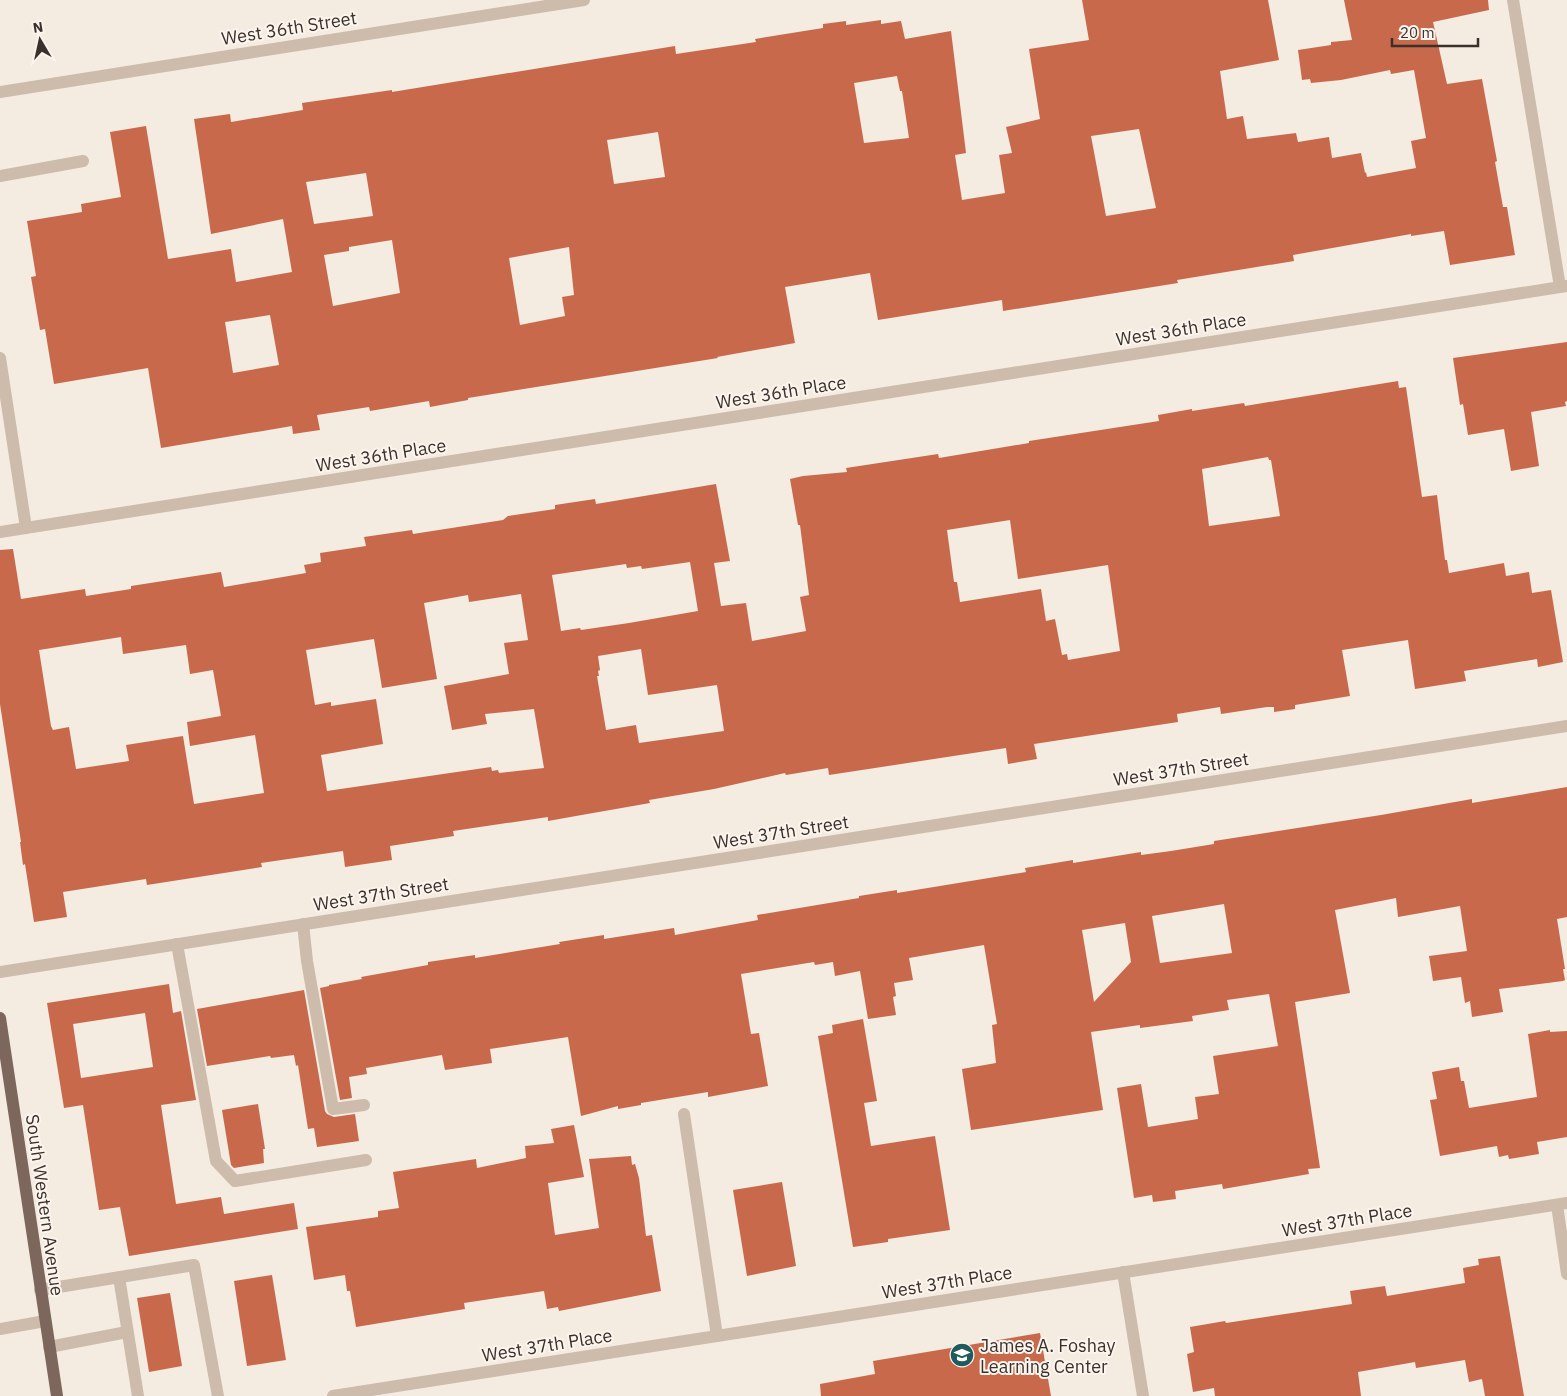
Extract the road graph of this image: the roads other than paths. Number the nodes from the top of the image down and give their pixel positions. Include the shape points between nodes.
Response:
1 (584, 0) edge
2 (1513, 0) edge
3 (0, 92) edge
4 (83, 161) dead end
5 (0, 176) edge
6 (1564, 287) edge
7 (0, 358) edge
8 (26, 528) junction
9 (0, 532) edge
10 (1567, 726) edge
11 (303, 924) junction
12 (177, 944) junction
13 (0, 972) edge
14 (0, 1018) edge
15 (364, 1105) dead end
16 (684, 1114) dead end
17 (366, 1160) dead end
18 (1562, 1204) edge
19 (1123, 1272) junction
20 (1567, 1274) edge
21 (119, 1277) junction
22 (40, 1290) junction
23 (45, 1322) junction
24 (0, 1329) edge
25 (127, 1332) junction
26 (717, 1336) junction
27 (49, 1347) junction
28 (57, 1396) edge
29 (138, 1396) edge
30 (218, 1396) edge
31 (332, 1396) edge
32 (1143, 1396) edge

1 - 3 street, West 36th Street
2 - 6 street
4 - 5 street
6 - 8 street, West 36th Place
7 - 8 street
8 - 9 street, West 36th Place
10 - 11 street, West 37th Street
11 - 12 street, West 37th Street
11 - 15 street via 333,1109
12 - 13 street, West 37th Street
12 - 17 street via 216,1161 235,1181
14 - 22 main road, South Western Avenue
16 - 26 street
18 - 19 street, West 37th Place
18 - 20 street
19 - 26 street, West 37th Place
19 - 32 street
21 - 22 street
21 - 25 street
21 - 30 street via 194,1265
22 - 23 main road, South Western Avenue
23 - 24 street
23 - 27 main road, South Western Avenue
25 - 27 street
25 - 29 street
26 - 31 street, West 37th Place
27 - 28 main road, South Western Avenue

